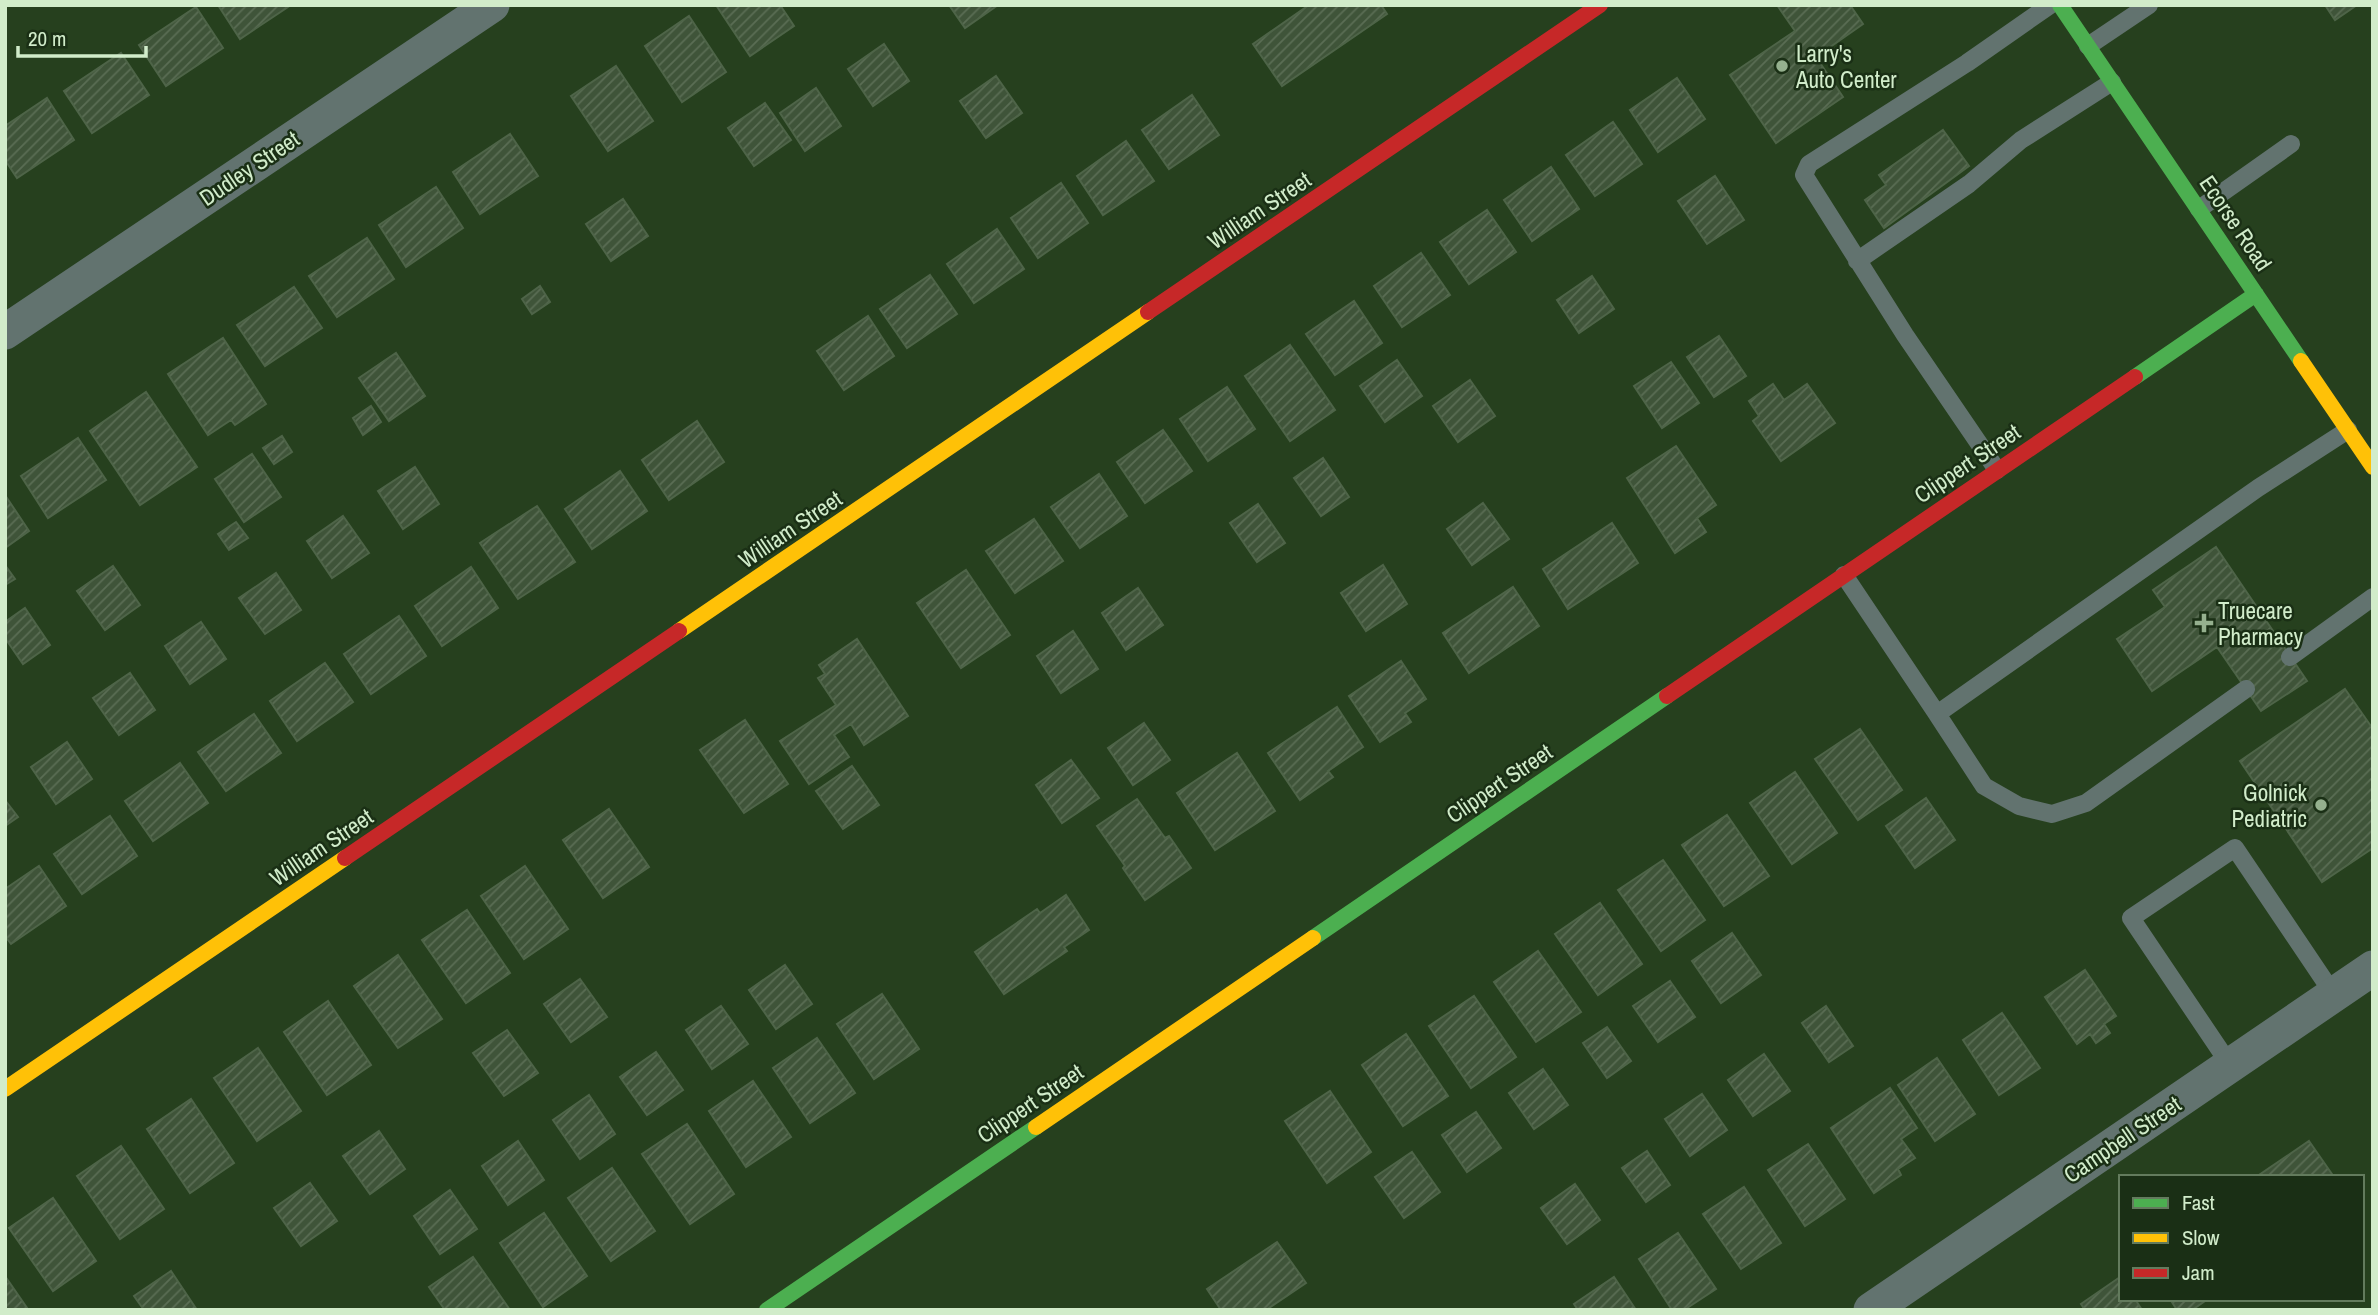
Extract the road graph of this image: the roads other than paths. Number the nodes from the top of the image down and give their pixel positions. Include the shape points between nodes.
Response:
1 (492, 5) edge
2 (1600, 5) edge
3 (2050, 5) edge
4 (2060, 5) edge
5 (2149, 5) edge
6 (2088, 46) junction
7 (2112, 82) junction
8 (2291, 144) dead end
9 (2199, 209) junction
10 (1857, 261) junction
11 (2256, 294) junction
12 (5, 332) edge
13 (2348, 430) junction
14 (2373, 467) edge
15 (1997, 470) junction
16 (1844, 575) junction
17 (2373, 597) edge
18 (2290, 657) dead end
19 (2246, 689) dead end
20 (1937, 714) junction
21 (2371, 973) edge
22 (2334, 995) junction
23 (2230, 1065) junction
24 (5, 1089) edge
25 (767, 1310) edge
26 (1871, 1310) edge

1 - 12 street, Dudley Street
2 - 24 street, William Street
3 - 10 lane via 1809,164 1804,175
4 - 6 street, Ecorse Road
5 - 6 lane
6 - 7 street, Ecorse Road
7 - 9 street, Ecorse Road
7 - 10 lane via 2021,140 1969,184
8 - 9 lane
9 - 11 street, Ecorse Road
10 - 15 lane
11 - 13 street, Ecorse Road
11 - 15 street, Clippert Street
13 - 14 street, Ecorse Road
13 - 20 lane
15 - 16 street, Clippert Street
16 - 20 lane
16 - 25 street, Clippert Street
17 - 18 lane
19 - 20 lane via 2086,803 2052,814 2019,806 1984,786
21 - 22 street, Campbell Street
22 - 23 street, Campbell Street
22 - 23 lane via 2235,848 2130,918
23 - 26 street, Campbell Street

